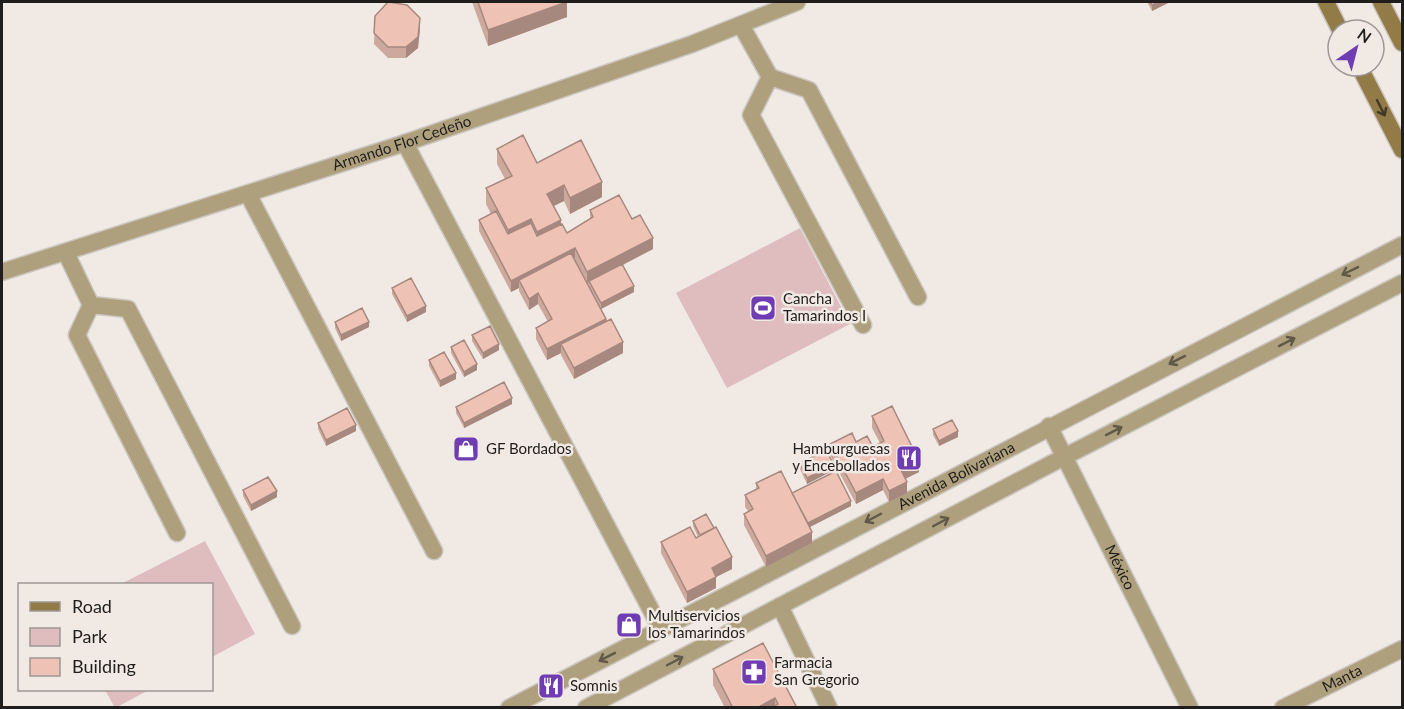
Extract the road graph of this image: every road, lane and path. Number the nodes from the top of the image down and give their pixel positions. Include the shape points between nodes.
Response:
1 (797, 2) edge
2 (1326, 2) edge
3 (1381, 2) edge
4 (1334, 18) edge
5 (741, 25) junction
6 (1402, 43) edge
7 (770, 77) junction
8 (1365, 78) edge
9 (405, 143) junction
10 (1402, 150) edge
11 (248, 194) junction
12 (1402, 245) edge
13 (66, 253) junction
14 (2, 272) edge
15 (1402, 283) edge
16 (918, 297) dead end
17 (91, 305) junction
18 (863, 325) dead end
19 (1049, 426) junction
20 (1064, 457) junction
21 (177, 533) dead end
22 (434, 552) dead end
23 (780, 606) junction
24 (292, 626) dead end
25 (661, 629) junction
26 (1402, 650) edge
27 (509, 708) edge
28 (586, 708) edge
29 (829, 708) edge
30 (1190, 708) edge
31 (1282, 708) edge

1 - 5 street, Armando Flor Cedeño
2 - 4 main road
3 - 6 main road
5 - 7 street
5 - 9 street, Armando Flor Cedeño
7 - 16 street via 810,90
7 - 18 street via 751,115
8 -> 10 main road
9 - 11 street, Armando Flor Cedeño
9 - 25 street
11 - 13 street, Armando Flor Cedeño
11 - 22 street
12 -> 19 street, Avenida Bolivariana
13 - 14 street, Armando Flor Cedeño
13 - 17 street
20 -> 15 street
17 - 21 street via 77,335
17 - 24 street via 128,309
19 - 20 street, México
19 -> 25 street, Avenida Bolivariana
23 -> 20 street
20 - 30 street, México
28 -> 23 street
23 - 29 street
25 -> 27 street, Avenida Bolivariana
26 - 31 street, Manta

